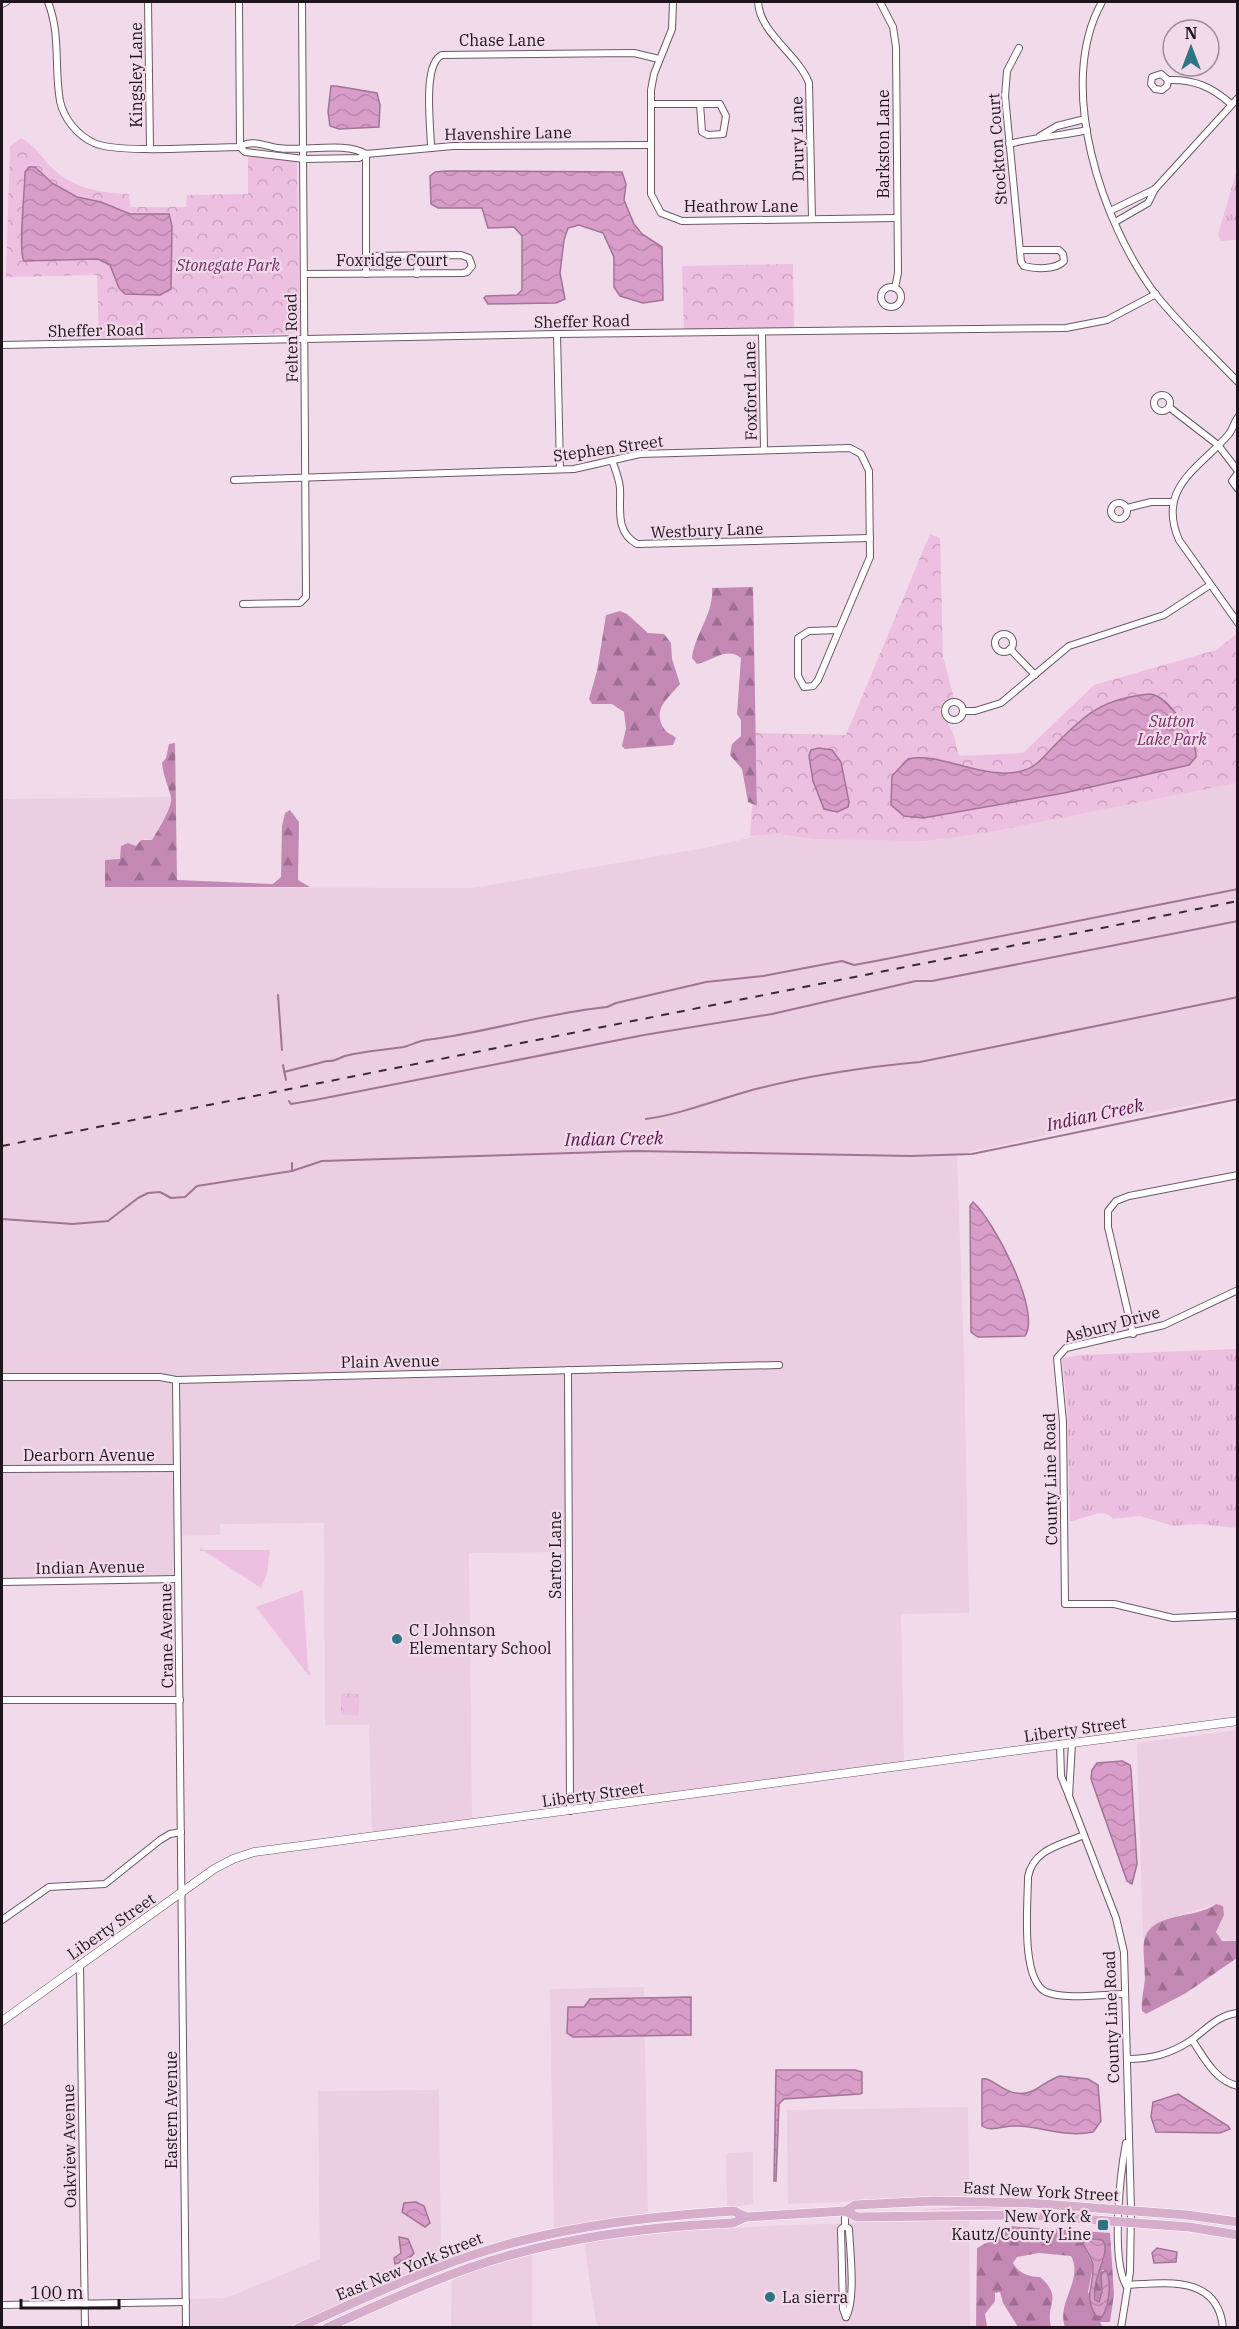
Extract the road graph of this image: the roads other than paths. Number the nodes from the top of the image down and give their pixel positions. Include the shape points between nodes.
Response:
1 (6, 2) edge
2 (48, 2) edge
3 (148, 2) edge
4 (239, 2) edge
5 (302, 2) edge
6 (673, 2) edge
7 (758, 2) edge
8 (880, 2) edge
9 (1102, 2) edge
10 (2, 4) edge
11 (1019, 48) dead end
12 (659, 59) junction
13 (1168, 80) dead end
14 (1238, 98) edge
15 (651, 104) junction
16 (700, 104) junction
17 (1231, 104) junction
18 (1085, 119) junction
19 (1087, 130) junction
20 (1040, 136) junction
21 (1009, 144) junction
22 (650, 145) junction
23 (240, 147) junction
24 (150, 148) junction
25 (431, 148) junction
26 (304, 149) junction
27 (366, 154) junction
28 (304, 159) junction
29 (1155, 189) junction
30 (1110, 211) junction
31 (897, 218) junction
32 (812, 219) junction
33 (1115, 222) junction
34 (1020, 250) junction
35 (366, 256) junction
36 (418, 256) junction
37 (304, 274) junction
38 (366, 274) junction
39 (417, 274) junction
40 (895, 288) dead end
41 (1155, 294) junction
42 (762, 333) junction
43 (557, 334) junction
44 (305, 340) junction
45 (2, 345) edge
46 (1238, 382) edge
47 (1169, 407) dead end
48 (1238, 417) edge
49 (1234, 430) edge
50 (1218, 445) junction
51 (764, 450) junction
52 (612, 460) junction
53 (560, 469) junction
54 (1238, 472) edge
55 (306, 478) junction
56 (234, 480) dead end
57 (1238, 489) edge
58 (1172, 502) junction
59 (1127, 508) dead end
60 (870, 538) junction
61 (1210, 585) junction
62 (243, 604) dead end
63 (1238, 623) edge
64 (839, 630) junction
65 (1010, 649) dead end
66 (1035, 675) junction
67 (963, 711) dead end
68 (1238, 1174) edge
69 (1238, 1290) edge
70 (1133, 1334) junction
71 (1059, 1354) joint
72 (779, 1365) dead end
73 (568, 1370) junction
74 (2, 1377) edge
75 (176, 1380) junction
76 (176, 1468) junction
77 (2, 1469) edge
78 (178, 1579) junction
79 (2, 1582) edge
80 (1238, 1615) edge
81 (2, 1700) edge
82 (180, 1700) junction
83 (1238, 1721) edge
84 (1072, 1743) junction
85 (1060, 1744) junction
86 (1069, 1796) junction
87 (570, 1811) junction
88 (180, 1832) junction
89 (1084, 1835) junction
90 (182, 1892) junction
91 (2, 1920) edge
92 (80, 1964) junction
93 (1125, 1994) junction
94 (1238, 2013) edge
95 (2, 2021) edge
96 (1192, 2040) junction
97 (1127, 2059) junction
98 (1238, 2086) edge
99 (1127, 2138) junction
100 (1120, 2209) junction
101 (1131, 2210) junction
102 (845, 2211) junction
103 (746, 2217) junction
104 (1119, 2221) junction
105 (1130, 2222) junction
106 (1238, 2222) edge
107 (845, 2226) junction
108 (1238, 2235) edge
109 (1126, 2285) junction
110 (186, 2302) junction
111 (85, 2304) junction
112 (2, 2305) edge
113 (85, 2328) edge
114 (186, 2328) edge
115 (298, 2328) edge
116 (326, 2328) edge
117 (1121, 2328) edge
118 (1223, 2328) edge

1 - 10 street
2 - 24 street, Havenshire Lane via 58,42 61,104 72,126 105,147
3 - 24 street, Kingsley Lane
4 - 23 street
5 - 26 street, Felten Road
6 - 12 street, Heathrow Lane via 672,29
7 - 32 street, Drury Lane via 763,19 809,83
8 - 31 street, Barkston Lane via 895,37
9 - 18 street via 1090,30 1083,64
11 - 21 street, Stockton Court via 1007,71 1005,86
12 - 15 street, Heathrow Lane
12 - 25 street, Chase Lane via 634,53 442,55 434,61 430,74
13 - 17 street via 1209,87
14 - 17 street
15 - 16 street
15 - 22 street, Heathrow Lane
16 - 16 street via 702,132 723,134 723,106
17 - 29 street
18 - 19 street
18 - 20 street via 1052,128
19 - 20 street via 1057,137
19 - 30 street
20 - 21 street
21 - 34 street, Stockton Court
22 - 25 street, Havenshire Lane
22 - 32 street, Heathrow Lane via 651,194 656,207 667,217 682,221
23 - 24 street, Havenshire Lane
23 - 26 street, Havenshire Lane via 254,143
23 - 28 street, Havenshire Lane via 245,152
25 - 27 street, Havenshire Lane
26 - 27 street, Havenshire Lane via 356,149
26 - 28 street, Felten Road
27 - 28 street, Havenshire Lane via 358,158
27 - 35 street
28 - 37 street, Felten Road
29 - 30 street
29 - 33 street via 1148,203
30 - 33 street
31 - 32 street, Heathrow Lane
31 - 40 street, Barkston Lane
33 - 41 street
34 - 34 street via 1021,262 1028,267 1058,267 1065,259 1056,249
35 - 36 street, Foxridge Court
35 - 38 street
36 - 39 street
36 - 39 street, Foxridge Court via 465,256 472,266 463,273
37 - 38 street, Foxridge Court
37 - 44 street, Felten Road
38 - 39 street, Foxridge Court
41 - 42 street, Sheffer Road via 1110,319 1077,327
41 - 46 street
42 - 43 street, Sheffer Road
42 - 51 street, Foxford Lane
43 - 44 street, Sheffer Road
43 - 53 street
44 - 45 street, Sheffer Road
44 - 55 street, Felten Road
47 - 50 street
48 - 49 street
49 - 50 street
50 - 54 street
50 - 58 street via 1188,474
51 - 52 street, Stephen Street via 640,454
51 - 60 street, Stephen Street via 843,447 861,454 869,471
52 - 53 street, Stephen Street via 592,467
52 - 60 street, Westbury Lane via 620,487 621,527 637,544
53 - 55 street, Stephen Street
54 - 57 street via 1232,481
55 - 56 street, Stephen Street
55 - 62 street, Felten Road via 304,601
58 - 59 street
58 - 61 street via 1179,540
60 - 64 street, Stephen Street via 868,564
61 - 63 street
61 - 66 street via 1164,615 1069,646
64 - 64 street, Stephen Street via 809,631 798,638 798,676 804,687 813,686 818,680
65 - 66 street
66 - 67 street via 1001,704
68 - 70 street via 1129,1196 1116,1201 1108,1211 1107,1222
69 - 70 street, Asbury Drive via 1175,1320
70 - 71 street, Asbury Drive via 1066,1348
71 - 80 street, County Line Road via 1065,1604 1114,1604 1173,1618
72 - 73 street, Plain Avenue
73 - 75 street, Plain Avenue
73 - 87 street, Sartor Lane
74 - 75 street, Plain Avenue
75 - 76 street, Crane Avenue
76 - 77 street, Dearborn Avenue
76 - 78 street, Crane Avenue
78 - 79 street, Indian Avenue
78 - 82 street, Crane Avenue
81 - 82 street
82 - 88 street, Crane Avenue
83 - 84 street, Liberty Street
84 - 85 street, Liberty Street
84 - 86 street, County Line Road
85 - 86 street, County Line Road via 1061,1776
85 - 87 street, Liberty Street
86 - 89 street, County Line Road
87 - 90 street, Liberty Street via 254,1852 224,1864
88 - 90 street, Crane Avenue
88 - 91 street via 160,1840 105,1884 49,1887
89 - 93 street, County Line Road via 1116,1918 1124,1952
89 - 93 street via 1043,1852 1032,1862 1031,1972 1041,1988 1053,1994
90 - 92 street, Liberty Street
90 - 110 street, Eastern Avenue
92 - 95 street, Liberty Street
92 - 111 street, Oakview Avenue
93 - 97 street, County Line Road
94 - 96 street via 1217,2019
96 - 97 street via 1165,2054
96 - 98 street via 1217,2074
97 - 99 street, County Line Road
99 - 100 street, County Line Road
99 - 101 street, County Line Road
100 - 101 main road, East New York Street
100 - 102 main road, East New York Street via 934,2202 855,2205
100 - 104 street, County Line Road
101 - 105 street, County Line Road
101 - 106 main road, East New York Street
102 - 103 main road, East New York Street
102 - 104 main road, East New York Street via 856,2217 993,2214
102 - 107 street
103 - 115 main road, East New York Street via 734,2211 663,2216 539,2236 439,2267
103 - 116 main road, East New York Street via 733,2223 627,2231 528,2250 425,2284
104 - 105 main road, East New York Street
104 - 109 street, County Line Road via 1120,2275
105 - 108 main road, East New York Street
105 - 109 street, County Line Road via 1130,2272
107 - 107 street via 841,2239 846,2317 850,2291 849,2229
109 - 117 street, County Line Road
109 - 118 street via 1180,2283 1200,2289 1215,2303
110 - 111 street
110 - 114 street, Eastern Avenue
111 - 112 street
111 - 113 street, Oakview Avenue

